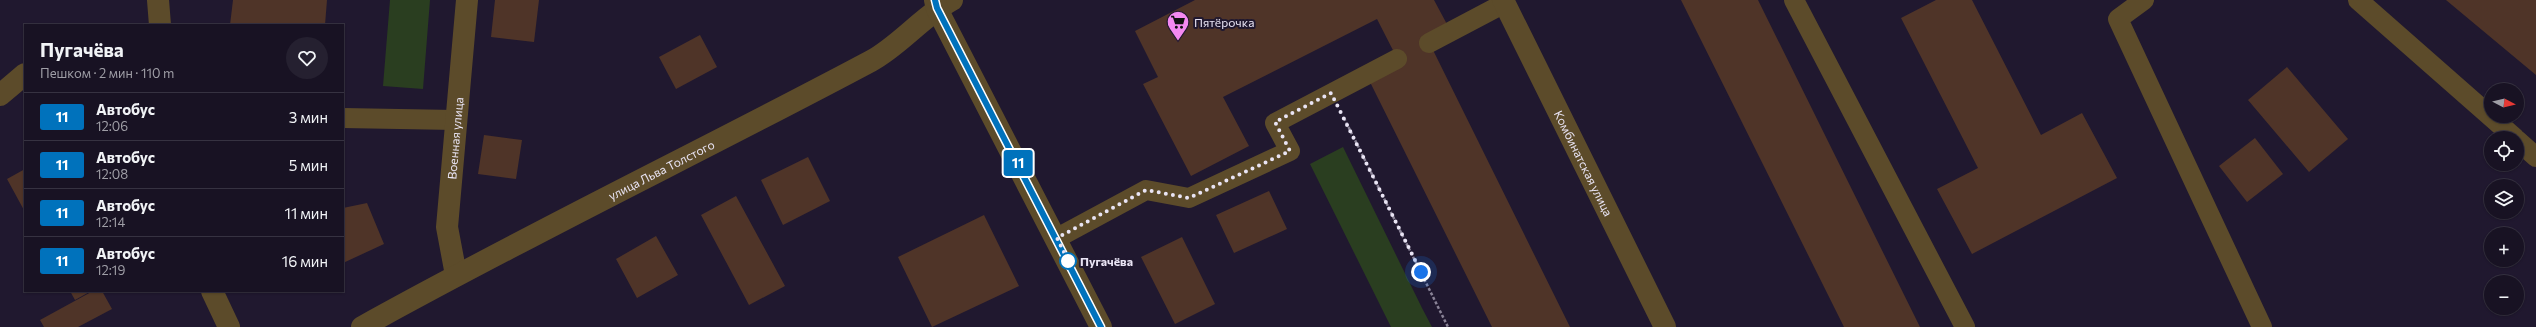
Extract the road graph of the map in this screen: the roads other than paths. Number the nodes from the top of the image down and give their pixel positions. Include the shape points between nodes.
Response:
1 (158, 0) edge
2 (467, 0) edge
3 (1794, 0) edge
4 (2144, 0) edge
5 (2358, 0) edge
6 (1504, 2) edge
7 (941, 3) edge
8 (160, 24) edge
9 (1429, 43) dead end
10 (1397, 59) dead end
11 (24, 75) edge
12 (0, 95) edge
13 (344, 118) edge
14 (455, 120) junction
15 (2507, 131) edge
16 (2524, 146) edge
17 (2536, 157) edge
18 (1057, 238) junction
19 (456, 275) junction
20 (212, 292) edge
21 (229, 327) edge
22 (362, 327) edge
23 (1101, 327) edge
24 (1664, 327) edge
25 (1965, 327) edge
26 (2262, 327) edge

1 - 8 street
2 - 14 street, Военная улица
3 - 25 lane
4 - 26 lane via 2118,19
5 - 15 lane
6 - 9 lane
6 - 24 street, Комбинатская улица
7 - 18 street
7 - 19 street, улица Льва Толстого via 873,60
10 - 18 lane via 1275,122 1290,151 1189,198 1146,190
11 - 12 street
13 - 14 lane
14 - 19 street, Военная улица via 447,227
16 - 17 lane
18 - 23 street
19 - 22 street, улица Льва Толстого
20 - 21 street

